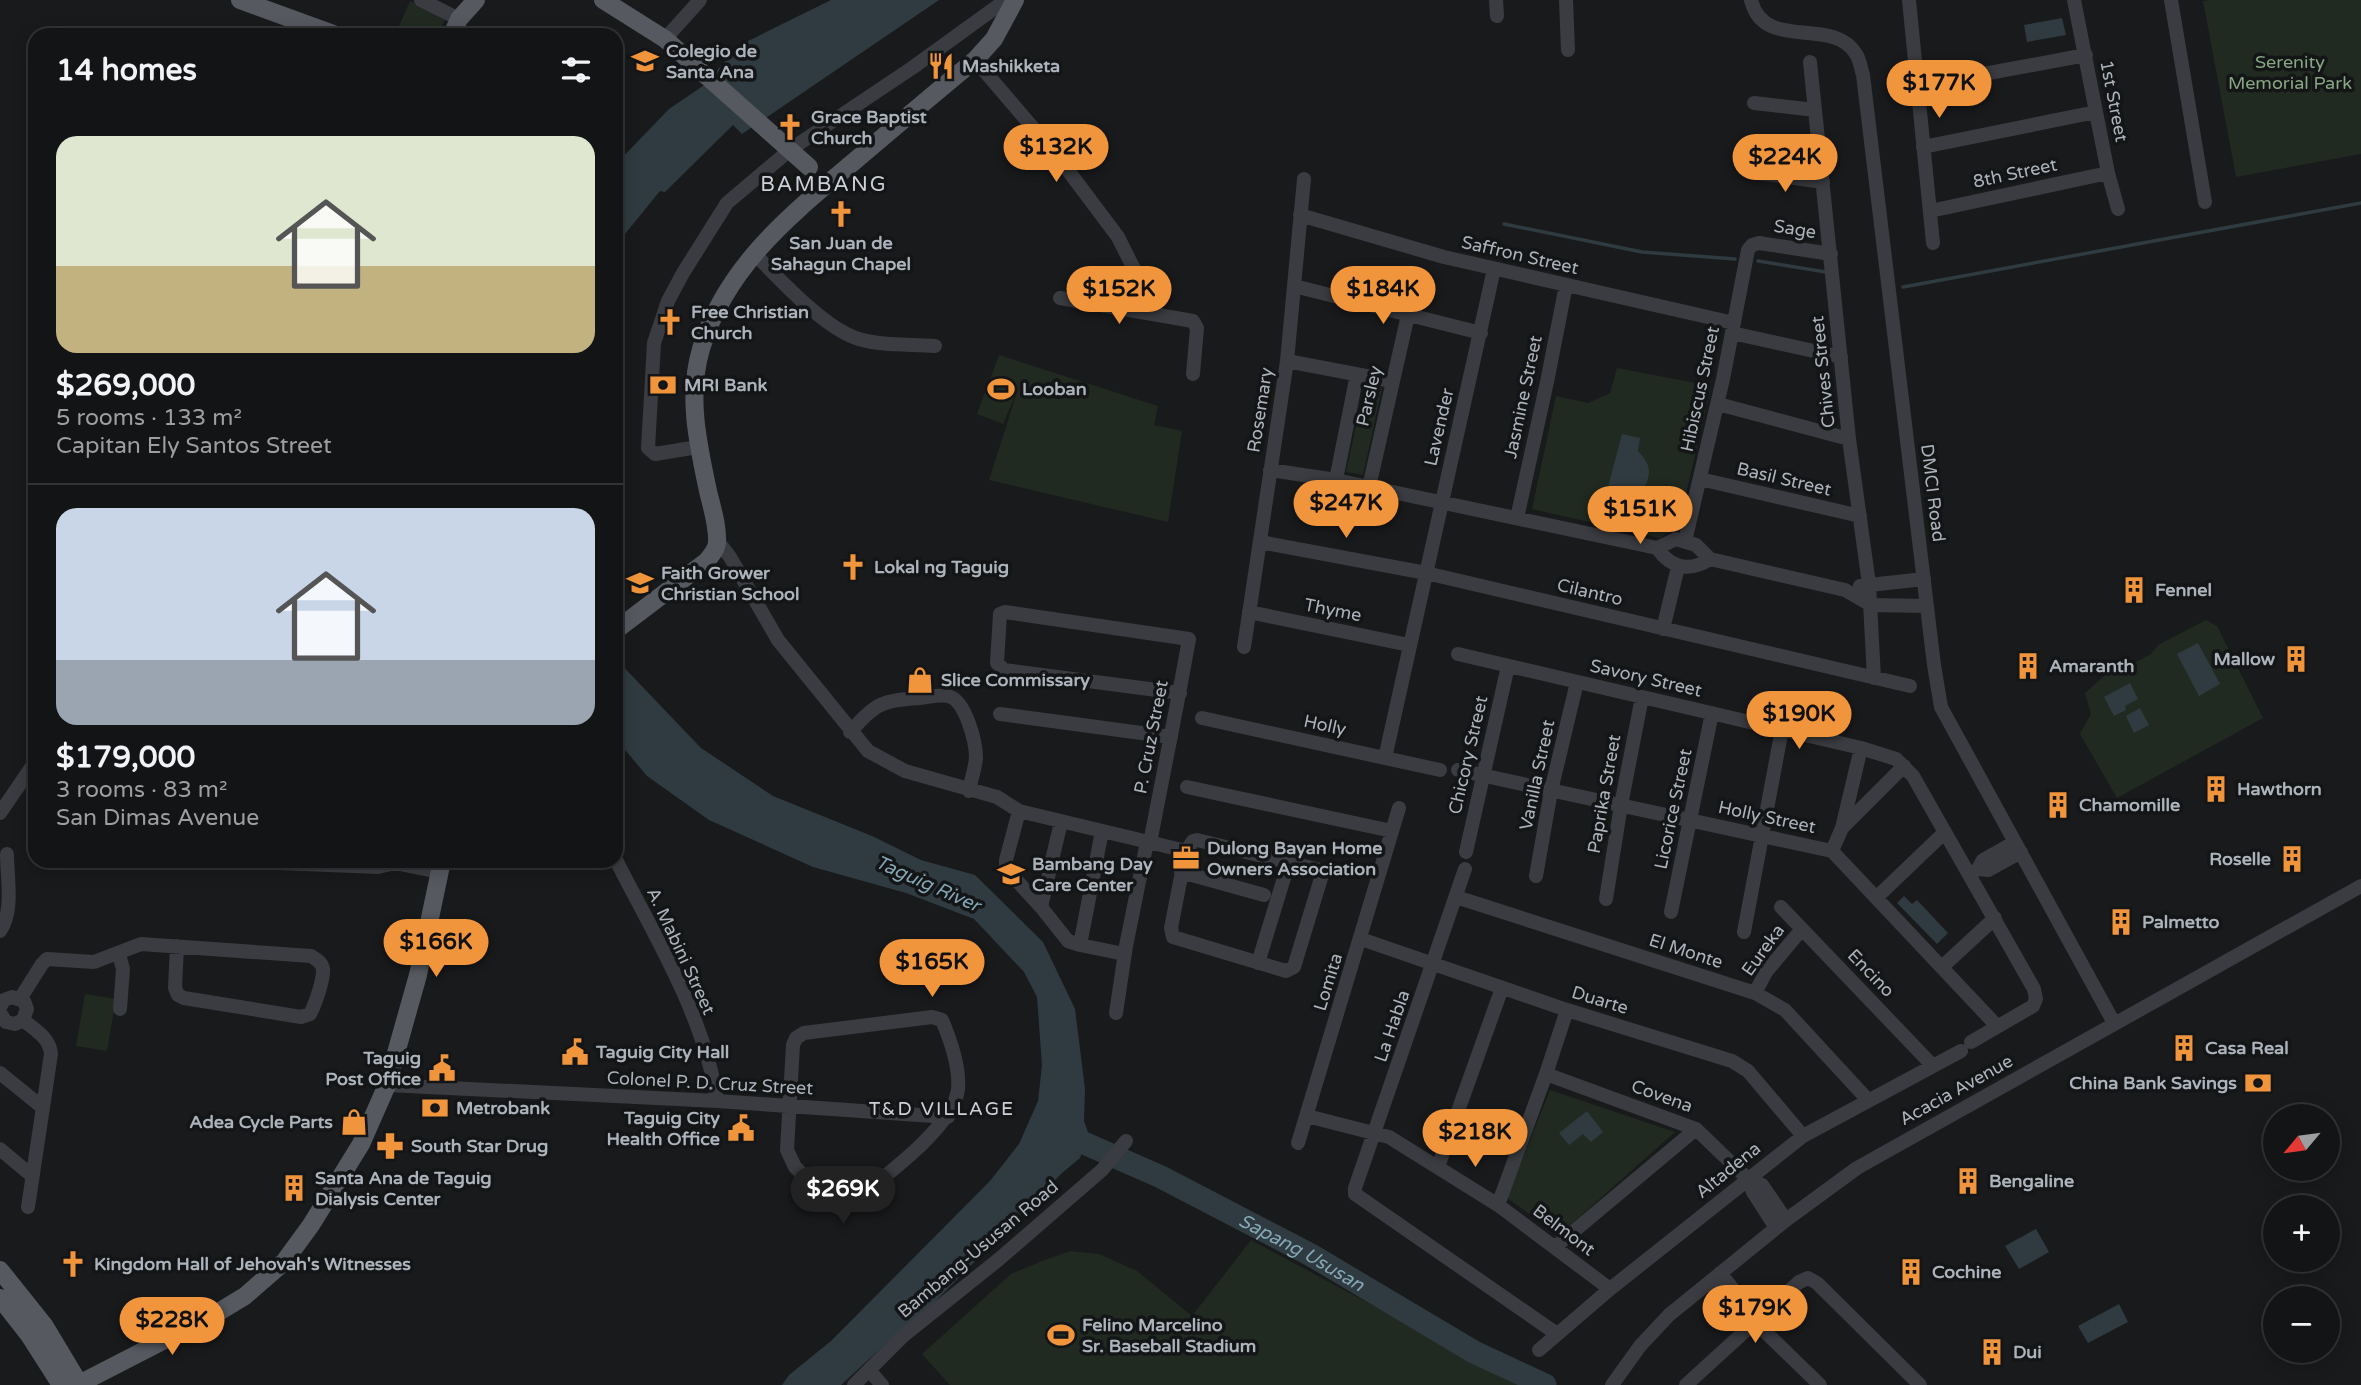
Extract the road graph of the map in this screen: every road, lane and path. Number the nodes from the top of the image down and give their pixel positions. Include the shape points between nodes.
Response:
1 (240, 0) edge
2 (421, 0) edge
3 (476, 0) edge
4 (700, 0) edge
5 (1006, 0) edge
6 (1015, 0) edge
7 (1496, 0) edge
8 (1566, 0) edge
9 (1751, 0) edge
10 (1909, 0) edge
11 (2074, 0) edge
12 (2171, 0) edge
13 (615, 3) edge
14 (1497, 16) dead end
15 (455, 27) edge
16 (317, 28) edge
17 (665, 39) junction
18 (1568, 50) dead end
19 (2085, 55) junction
20 (975, 60) junction
21 (1810, 62) dead end
22 (1919, 86) junction
23 (1754, 103) dead end
24 (1815, 110) junction
25 (2096, 112) junction
26 (1923, 147) junction
27 (791, 149) junction
28 (1751, 172) dead end
29 (2108, 173) junction
30 (818, 178) junction
31 (1304, 179) dead end
32 (1823, 182) junction
33 (2205, 202) dead end
34 (2118, 209) dead end
35 (1930, 211) junction
36 (1300, 215) junction
37 (1933, 243) dead end
38 (1752, 245) joint
39 (754, 253) junction
40 (1831, 254) junction
41 (1494, 269) junction
42 (1566, 285) junction
43 (1294, 286) junction
44 (1060, 298) dead end
45 (1141, 312) junction
46 (1408, 314) junction
47 (1733, 328) junction
48 (1481, 333) junction
49 (935, 346) dead end
50 (1841, 356) junction
51 (1287, 361) junction
52 (1193, 374) dead end
53 (1357, 374) junction
54 (1392, 381) junction
55 (1718, 404) junction
56 (1849, 439) junction
57 (698, 447) junction
58 (1270, 470) junction
59 (1700, 479) junction
60 (1336, 480) junction
61 (1369, 487) junction
62 (1442, 502) junction
63 (1860, 516) junction
64 (1517, 518) junction
65 (717, 540) junction
66 (1685, 541) junction
67 (1260, 542) junction
68 (1657, 548) junction
69 (1710, 559) junction
70 (1678, 566) junction
71 (1426, 573) junction
72 (1924, 579) junction
73 (1869, 584) junction
74 (1845, 590) junction
75 (1871, 605) junction
76 (1927, 606) junction
77 (1249, 612) junction
78 (623, 625) edge
79 (1664, 629) junction
80 (1409, 645) junction
81 (1244, 646) dead end
82 (1458, 654) dead end
83 (1508, 666) junction
84 (1874, 678) junction
85 (1577, 682) junction
86 (1910, 686) dead end
87 (1180, 693) junction
88 (1642, 697) junction
89 (1712, 713) junction
90 (1000, 714) dead end
91 (1202, 718) dead end
92 (1782, 729) junction
93 (850, 732) junction
94 (1171, 737) junction
95 (1861, 748) junction
96 (1385, 758) junction
97 (1904, 766) junction
98 (1440, 770) dead end
99 (1458, 770) dead end
100 (28, 772) edge
101 (1482, 776) junction
102 (1187, 787) dead end
103 (969, 790) junction
104 (1551, 791) junction
105 (1620, 805) junction
106 (1399, 808) dead end
107 (1019, 811) junction
108 (0, 813) edge
109 (1689, 820) junction
110 (1061, 822) junction
111 (1842, 828) junction
112 (1102, 831) junction
113 (1392, 831) junction
114 (1945, 832) junction
115 (1762, 836) junction
116 (1148, 842) junction
117 (2018, 847) junction
118 (1185, 851) junction
119 (1832, 851) junction
120 (1466, 852) dead end
121 (7, 854) dead end
122 (441, 868) edge
123 (620, 868) edge
124 (1465, 869) dead end
125 (1181, 872) junction
126 (1974, 872) junction
127 (1536, 876) dead end
128 (1284, 878) dead end
129 (2360, 891) edge
130 (1264, 895) dead end
131 (1456, 897) junction
132 (1877, 897) junction
133 (1606, 899) dead end
134 (1041, 907) junction
135 (1781, 907) dead end
136 (1671, 912) dead end
137 (1995, 919) junction
138 (1802, 929) junction
139 (0, 931) edge
140 (1744, 932) dead end
141 (1361, 939) junction
142 (1080, 945) junction
143 (177, 946) junction
144 (119, 954) junction
145 (1124, 954) junction
146 (1258, 963) junction
147 (1433, 963) junction
148 (1942, 967) junction
149 (1502, 988) junction
150 (1755, 993) junction
151 (20, 999) junction
152 (120, 1009) dead end
153 (1567, 1010) junction
154 (1, 1013) edge
155 (1116, 1013) dead end
156 (23, 1020) junction
157 (2114, 1023) junction
158 (1997, 1026) junction
159 (1933, 1066) junction
160 (0, 1073) edge
161 (1546, 1074) junction
162 (387, 1085) junction
163 (1868, 1100) junction
164 (716, 1101) junction
165 (42, 1107) junction
166 (789, 1107) junction
167 (1307, 1115) junction
168 (948, 1117) junction
169 (1696, 1129) junction
170 (1375, 1134) junction
171 (1803, 1136) junction
172 (1298, 1143) dead end
173 (1122, 1146) dead end
174 (0, 1149) edge
175 (1438, 1167) junction
176 (31, 1175) junction
177 (1748, 1179) junction
178 (1498, 1205) junction
179 (28, 1207) dead end
180 (1781, 1224) junction
181 (1555, 1247) junction
182 (0, 1270) edge
183 (1715, 1277) junction
184 (1610, 1289) junction
185 (0, 1298) edge
186 (1754, 1321) junction
187 (1557, 1334) junction
188 (1539, 1350) dead end
189 (869, 1370) junction
190 (61, 1385) edge
191 (79, 1385) edge
192 (854, 1385) edge
193 (882, 1385) edge
194 (1612, 1385) edge
195 (1686, 1385) edge
196 (1820, 1385) edge
197 (1920, 1385) edge

1 - 16 main road
2 - 15 street
3 - 15 main road
4 - 17 street
5 - 27 street
6 - 20 main road via 994,39
7 - 14 street
8 - 18 street
9 - 72 street, DMCI Road via 1755,13 1770,27 1830,37 1857,54
10 - 22 street
11 - 19 street, 1st Street
12 - 33 street
13 - 17 main road
17 - 27 main road
19 - 22 street
19 - 25 street, 1st Street
20 - 30 main road
20 - 45 street via 1058,157 1118,237 1137,275
21 - 24 street, Chives Street
22 - 26 street
23 - 24 street
24 - 32 street, Chives Street
25 - 26 street
25 - 29 street, 1st Street
26 - 35 street
27 - 30 main road
27 - 57 street via 727,203 682,273 654,343 648,448 655,454
28 - 32 street
29 - 34 street, 1st Street
29 - 35 street, 8th Street
30 - 39 main road
31 - 36 street, Rosemary
32 - 40 street, Chives Street
35 - 37 street
36 - 41 street, Saffron Street
36 - 43 street, Rosemary
38 - 40 street, Sage
38 - 47 street, Hibiscus Street
39 - 49 street via 839,330 857,339
39 - 57 main road via 723,299 701,350 694,405
40 - 50 street, Chives Street
41 - 42 street, Saffron Street
41 - 48 street, Lavender
42 - 47 street, Saffron Street
42 - 64 street, Jasmine Street
43 - 46 street
43 - 51 street, Rosemary
44 - 45 street
45 - 52 street via 1196,324
46 - 48 street
46 - 54 street, Parsley
47 - 50 street, Saffron Street
47 - 55 street, Hibiscus Street
48 - 62 street, Lavender
50 - 56 street, Chives Street
51 - 53 street
51 - 58 street, Rosemary
53 - 54 street
53 - 60 street
54 - 61 street, Parsley
55 - 56 street
55 - 59 street, Hibiscus Street
56 - 63 street, Chives Street
57 - 65 main road
58 - 60 street
58 - 67 street, Rosemary
59 - 63 street, Basil Street
59 - 66 street, Hibiscus Street
60 - 61 street
61 - 62 street
62 - 64 street
62 - 71 street, Lavender
63 - 73 street, Chives Street
64 - 68 street
65 - 78 main road via 707,561
65 - 93 street via 778,640
66 - 68 street via 1669,541
66 - 69 street
67 - 71 street, Cilantro
67 - 77 street, Rosemary
68 - 70 street
69 - 70 street via 1696,566
69 - 74 street
70 - 79 street
71 - 79 street, Cilantro
71 - 80 street, Lavender
72 - 73 street
72 - 76 street, DMCI Road
73 - 74 street
73 - 75 street, Chives Street
74 - 75 street
75 - 76 street
75 - 84 street, Chives Street
76 - 117 street, DMCI Road via 1941,707
77 - 80 street, Thyme
77 - 81 street, Rosemary
79 - 84 street, Cilantro
80 - 96 street, Lavender
82 - 83 street, Savory Street
83 - 85 street, Savory Street
83 - 101 street, Chicory Street
84 - 86 street, Cilantro
85 - 88 street, Savory Street
85 - 104 street, Vanilla Street
87 - 87 street, P. Cruz Street via 1004,670 997,663 1000,614 1189,639
87 - 94 street, P. Cruz Street
88 - 89 street, Savory Street
88 - 105 street, Paprika Street
89 - 92 street, Savory Street
89 - 109 street, Licorice Street
90 - 94 street
91 - 96 street, Holly
92 - 95 street, Savory Street
92 - 115 street
93 - 103 street via 868,751 905,771
93 - 103 street via 885,701 954,699 965,714 975,745
94 - 116 street, P. Cruz Street
95 - 97 street, Savory Street
95 - 111 street
96 - 98 street, Holly
97 - 111 street
97 - 114 street
99 - 101 street, Holly Street
100 - 108 street
101 - 104 street, Holly Street
101 - 120 street, Chicory Street
102 - 113 street
103 - 107 street via 997,797
104 - 105 street, Holly Street
104 - 127 street, Vanilla Street
105 - 109 street, Holly Street
105 - 133 street, Paprika Street
106 - 113 street, Lomita
107 - 110 street
107 - 134 street via 1006,869
109 - 115 street, Holly Street
109 - 136 street, Licorice Street
110 - 112 street
110 - 134 street
111 - 119 street
112 - 116 street
112 - 142 street
113 - 141 street, Lomita
114 - 126 street
114 - 132 street
115 - 119 street, Holly Street
115 - 140 street
116 - 118 street
116 - 145 street, P. Cruz Street
117 - 126 street via 1988,870
117 - 157 street, DMCI Road
118 - 125 street
118 - 146 street via 1197,841 1322,872 1294,967 1286,971
119 - 132 street, Holly Street
121 - 139 street via 8,911
122 - 162 main road via 418,975
123 - 164 street, A. Mabini Street via 693,1017 712,1069
124 - 131 street, La Habla
125 - 130 street
125 - 146 street via 1173,937
126 - 137 street
128 - 146 street
129 - 157 street, Acacia Avenue
131 - 147 street, La Habla
131 - 150 street, El Monte
132 - 148 street, Holly Street
134 - 142 street via 1068,941
135 - 138 street, Encino
137 - 148 street
137 - 158 street, Altadena via 2036,999
138 - 150 street, Eureka via 1766,972
138 - 159 street, Encino
141 - 147 street, Duarte
141 - 167 street, Lomita
142 - 145 street
143 - 143 street via 176,988 184,998 301,1017 310,1014 315,1005 323,970 312,956
143 - 144 street via 141,944
144 - 151 street via 94,962 47,959
144 - 152 street via 123,969
145 - 155 street, P. Cruz Street
147 - 149 street, Duarte
147 - 170 street, La Habla
148 - 158 street, Holly Street
149 - 153 street, Duarte
149 - 175 street
150 - 163 street, El Monte via 1785,1010
151 - 154 street via 12,997
151 - 156 street via 27,1009
153 - 161 street
153 - 171 street, Duarte via 1732,1061 1748,1071
154 - 156 street via 15,1024
156 - 165 street via 51,1047
157 - 180 street, Acacia Avenue via 1857,1168
158 - 159 street, Altadena
159 - 163 street, Altadena
160 - 165 street
161 - 169 street, Covena
161 - 178 street
162 - 164 street, Colonel P. D. Cruz Street
162 - 191 main road via 361,1144 312,1225 271,1275 217,1313
163 - 171 street, Altadena
164 - 166 street, Colonel P. D. Cruz Street
165 - 176 street
166 - 168 street, Colonel P. D. Cruz Street
166 - 168 street via 790,1159 841,1209
166 - 168 street via 796,1038 804,1033 932,1017 942,1020 955,1061 958,1089
167 - 170 street, Belmont
167 - 172 street, Lomita
169 - 177 street, Covena
169 - 181 street
170 - 175 street, Belmont via 1390,1137
170 - 187 street, La Habla via 1355,1194
171 - 177 street, Altadena
173 - 189 street, Bambang-Ususan Road via 1102,1170 903,1336
174 - 176 street
175 - 178 street, Belmont
176 - 179 street
177 - 180 street, Covena
177 - 184 street, Altadena
178 - 181 street, Belmont
180 - 183 street, Acacia Avenue
181 - 184 street, Belmont
182 - 191 main road via 44,1325
183 - 186 street
183 - 194 street, Acacia Avenue via 1653,1331
184 - 187 street, Altadena
185 - 190 main road
186 - 195 street
186 - 196 street
186 - 197 street via 1808,1278
187 - 188 street, Altadena
189 - 192 street, Bambang-Ususan Road
189 - 193 street

